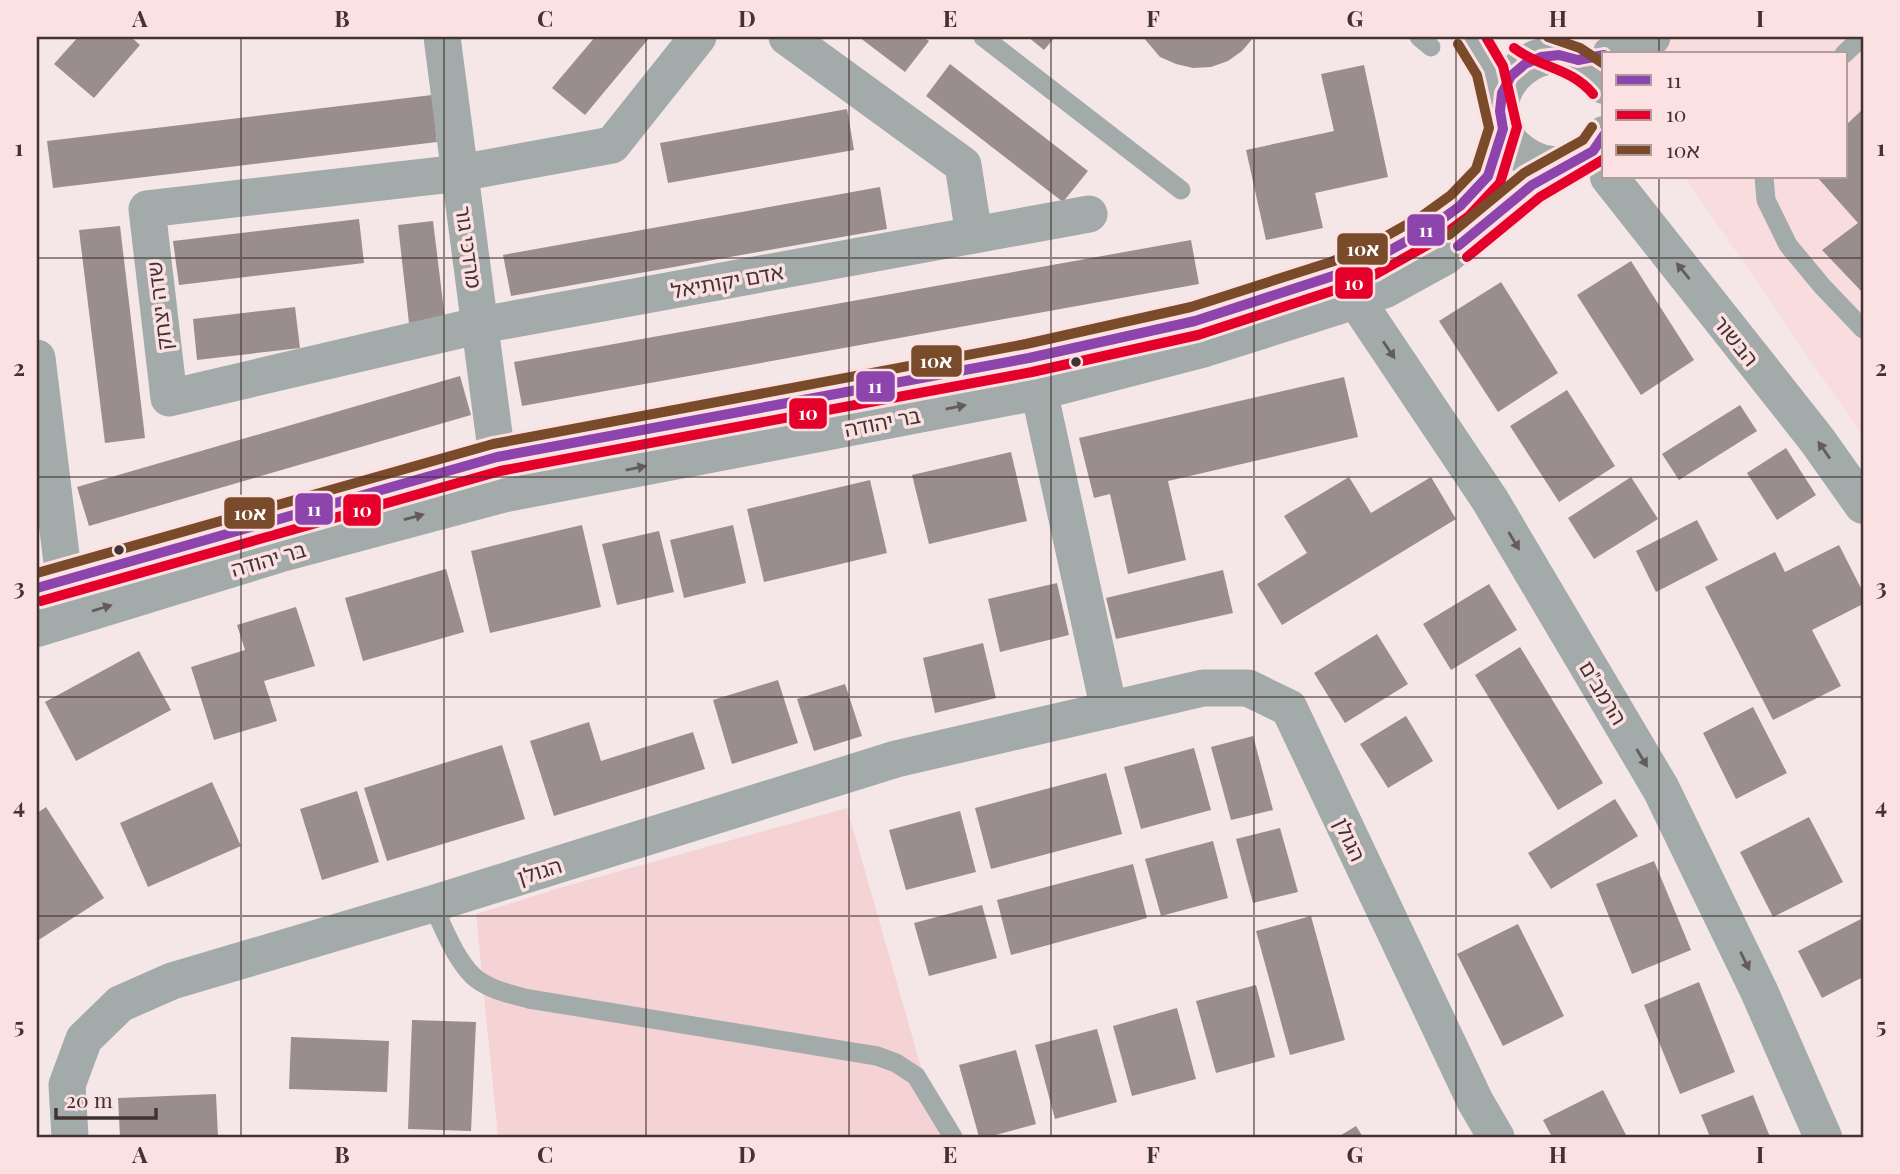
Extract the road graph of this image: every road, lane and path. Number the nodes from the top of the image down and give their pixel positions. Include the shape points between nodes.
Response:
1 (442, 37) edge
2 (698, 37) edge
3 (788, 37) edge
4 (983, 37) edge
5 (1471, 37) edge
6 (1523, 37) edge
7 (1652, 37) edge
8 (1677, 37) edge
9 (1862, 37) edge
10 (1622, 52) edge
11 (1664, 52) edge
12 (1846, 52) edge
13 (1591, 62) edge
14 (1501, 120) junction
15 (1596, 159) edge
16 (460, 173) junction
17 (1611, 178) edge
18 (1763, 178) edge
19 (1181, 190) dead end
20 (1089, 214) dead end
21 (974, 235) junction
22 (1354, 284) junction
23 (481, 325) junction
24 (1863, 329) edge
25 (37, 358) edge
26 (1039, 391) junction
27 (43, 455) edge
28 (497, 457) junction
29 (1863, 505) edge
30 (50, 584) edge
31 (37, 628) edge
32 (1109, 710) junction
33 (432, 904) junction
34 (70, 1137) edge
35 (953, 1137) edge
36 (1496, 1137) edge
37 (1823, 1137) edge

1 - 16 street, מרדכי גור
2 - 16 street via 612,145
3 - 21 street via 964,165
4 - 19 lane
5 - 14 street via 1490,70
6 - 13 street
7 - 10 street
8 - 11 street
9 - 12 lane
13 - 14 street, בר יהודה via 1541,57 1525,64 1511,76 1502,93
14 - 15 street via 1511,143 1537,162 1554,166
14 - 22 street, בר יהודה via 1488,176 1460,206
15 - 22 street, בר יהודה via 1532,185 1445,256 1385,289
16 - 23 street, מרדכי גור
16 - 23 street, שדה יצחק via 147,209 169,398
29 -> 17 street, הבשור
18 - 24 lane via 1766,200 1788,245
20 - 21 street, אדם יקותיאל
21 - 23 street, אדם יקותיאל
22 - 26 street, בר יהודה via 1205,348
22 - 28 street, בר יהודה via 1042,355
22 -> 37 street, הרמב"ם via 1490,500 1661,789 1759,991
23 - 28 street, מרדכי גור
25 - 27 street
31 -> 26 street, בר יהודה via 278,554 506,493
26 - 32 street
27 - 30 street
28 - 30 street, בר יהודה
32 - 33 street, הגולן via 896,759
32 - 36 street, הגולן via 1203,688 1248,688 1289,708
33 - 34 street, הגולן via 172,981 120,1004 84,1039 71,1073 67,1085
33 - 35 lane via 456,953 474,977 499,991 877,1056 916,1076

